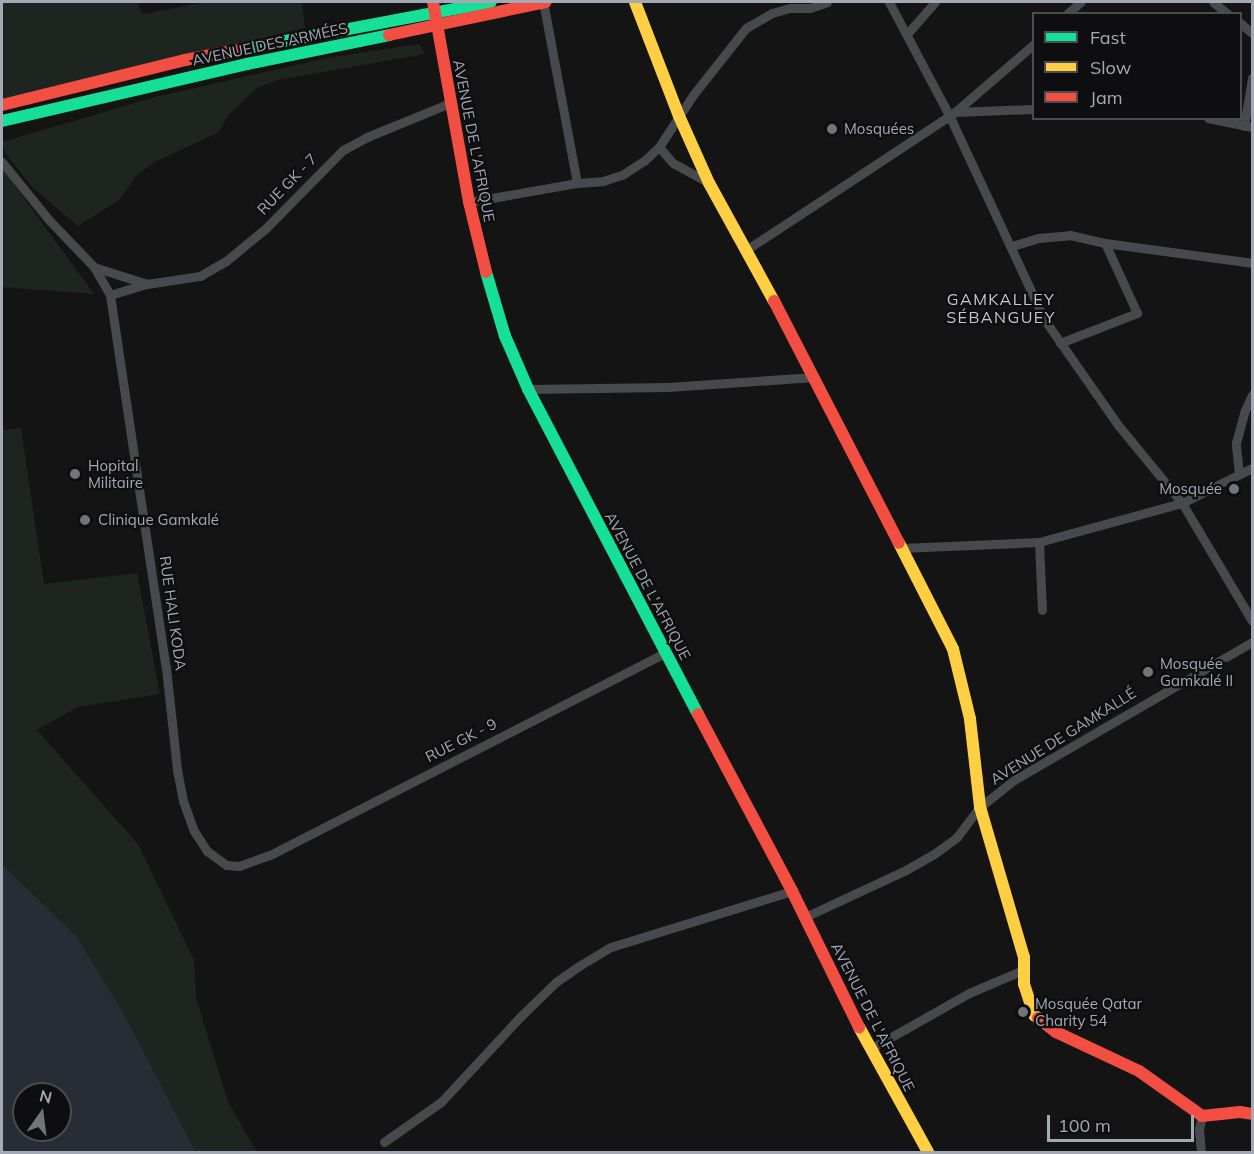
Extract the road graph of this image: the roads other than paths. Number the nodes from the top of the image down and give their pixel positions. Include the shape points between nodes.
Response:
1 (491, 2) edge
2 (544, 2) edge
3 (635, 2) edge
4 (827, 2) edge
5 (889, 2) edge
6 (935, 2) edge
7 (1081, 2) edge
8 (1213, 2) edge
9 (434, 7) edge
10 (1069, 12) edge
11 (1226, 12) edge
12 (436, 26) junction
13 (907, 34) junction
14 (1032, 46) edge
15 (1252, 78) edge
16 (64, 89) junction
17 (450, 103) junction
18 (2, 105) edge
19 (69, 105) junction
20 (1032, 109) edge
21 (952, 114) junction
22 (679, 116) junction
23 (1218, 120) edge
24 (2, 122) edge
25 (1248, 126) edge
26 (659, 147) junction
27 (2, 162) edge
28 (577, 183) junction
29 (709, 183) junction
30 (469, 202) junction
31 (1105, 243) junction
32 (1012, 246) junction
33 (746, 250) junction
34 (1252, 263) edge
35 (94, 267) junction
36 (147, 284) junction
37 (110, 295) junction
38 (1060, 343) junction
39 (814, 377) junction
40 (528, 389) junction
41 (1252, 395) edge
42 (1252, 468) edge
43 (1239, 474) junction
44 (1182, 503) junction
45 (1039, 542) junction
46 (902, 548) junction
47 (1042, 610) dead end
48 (1252, 621) edge
49 (1252, 642) edge
50 (666, 652) junction
51 (980, 807) junction
52 (239, 866) joint
53 (792, 891) junction
54 (805, 917) junction
55 (1023, 970) junction
56 (870, 1049) junction
57 (1252, 1114) edge
58 (1202, 1116) junction
59 (384, 1142) dead end
60 (928, 1152) edge
61 (1201, 1152) edge

1 - 9 main road, AVENUE DES ARMÉES
2 - 12 main road, AVENUE DES ARMÉES
2 - 28 street
3 - 22 main road
4 - 22 street via 772,13 747,28
5 - 13 street
6 - 13 street
7 - 10 street
8 - 11 street
9 - 12 main road, AVENUE DE L'AFRIQUE
9 - 16 main road, AVENUE DES ARMÉES
12 - 17 main road, AVENUE DE L'AFRIQUE
12 - 19 main road, AVENUE DES ARMÉES via 338,44
13 - 21 street
14 - 21 street
15 - 25 street
16 - 18 main road, AVENUE DES ARMÉES
16 - 19 main road
17 - 30 main road, AVENUE DE L'AFRIQUE
17 - 36 street, RUE GK - 7 via 343,150 266,228 226,261 200,276
19 - 24 main road, AVENUE DES ARMÉES
20 - 21 street
21 - 32 street
21 - 33 street
22 - 26 street
22 - 29 main road
23 - 25 street
26 - 28 street via 626,174
26 - 29 street via 673,162
27 - 35 street, RUE HALI KODA
28 - 30 street
29 - 33 main road
30 - 40 main road, AVENUE DE L'AFRIQUE via 492,299
31 - 32 street via 1062,235
31 - 34 street
31 - 38 street via 1137,313
32 - 38 street via 1044,319
33 - 39 main road
35 - 36 street
35 - 37 street, RUE HALI KODA
36 - 37 street, RUE GK - 7
37 - 52 street, RUE HALI KODA via 183,801 194,831 207,851 226,865
38 - 44 street via 1118,425
39 - 40 street via 668,387
39 - 46 main road
40 - 50 main road, AVENUE DE L'AFRIQUE
41 - 43 street via 1236,443
42 - 43 street
43 - 44 street
44 - 45 street
44 - 48 street
45 - 46 street
45 - 47 street
46 - 51 main road via 953,650 970,719
49 - 51 street, AVENUE DE GAMKALLÉ via 1075,743 1007,785
50 - 52 street, RUE GK - 9 via 270,855
50 - 53 main road, AVENUE DE L'AFRIQUE
51 - 54 street, AVENUE DE GAMKALLÉ via 967,827 934,854
51 - 55 main road via 1024,957
53 - 54 main road, AVENUE DE L'AFRIQUE
53 - 59 street via 611,946 556,982 441,1102
54 - 56 main road, AVENUE DE L'AFRIQUE
55 - 56 street via 969,993
55 - 58 main road via 1027,999 1042,1024 1139,1071
56 - 60 main road, AVENUE DE L'AFRIQUE
57 - 58 main road
58 - 61 street via 1198,1129

